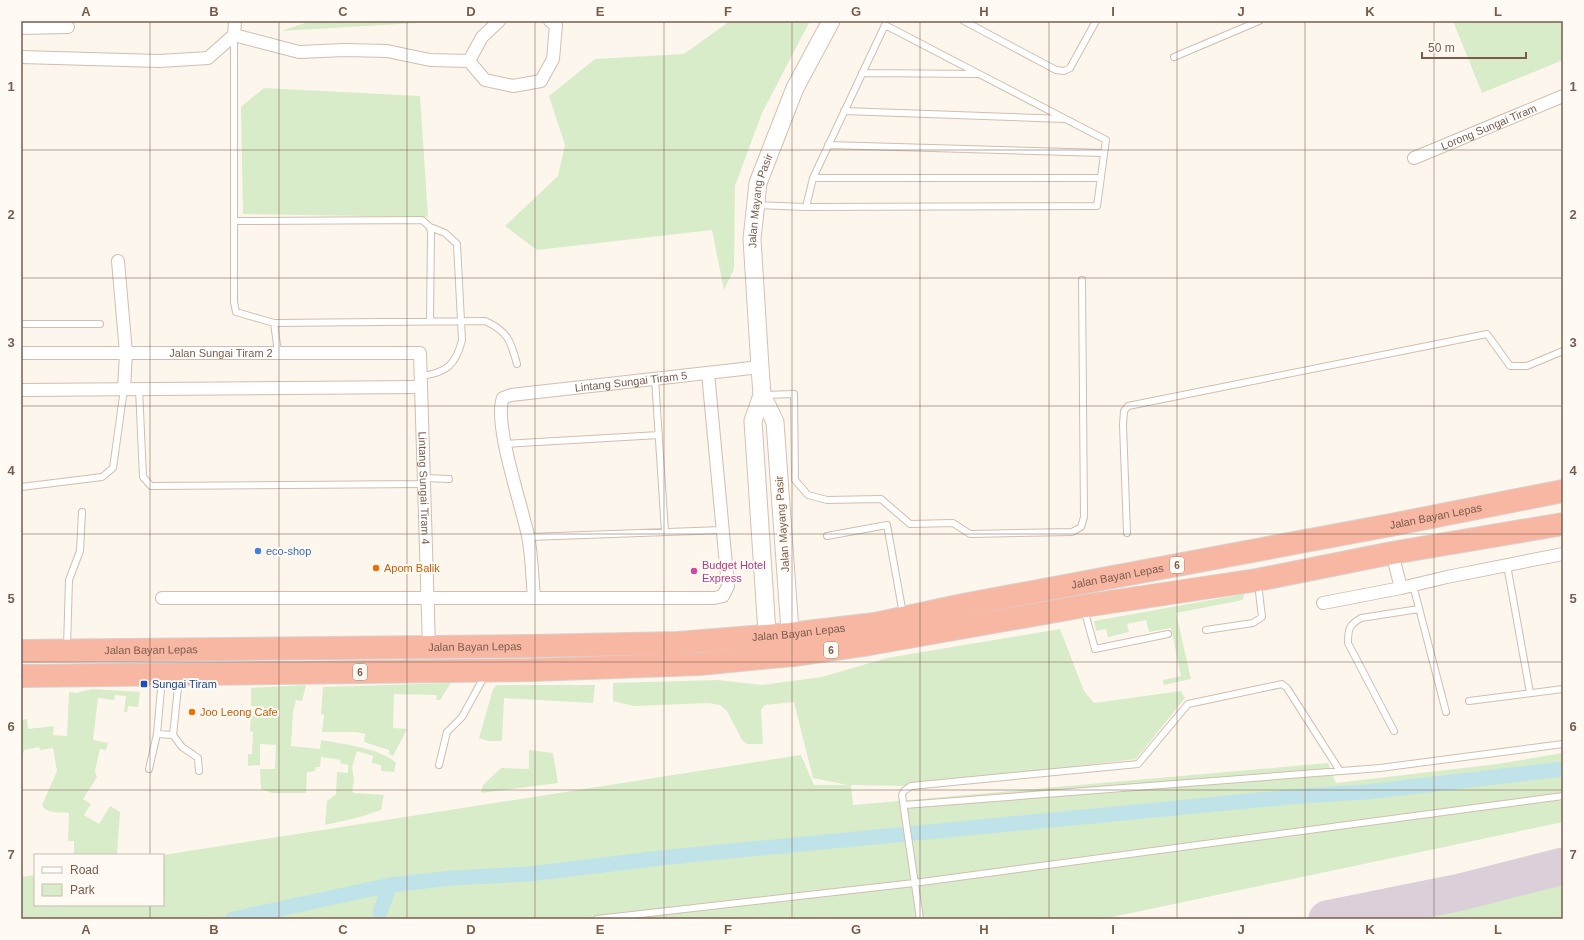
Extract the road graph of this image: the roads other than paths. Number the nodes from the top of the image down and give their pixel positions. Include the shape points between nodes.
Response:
1 (235, 21) edge
2 (500, 21) edge
3 (550, 21) edge
4 (831, 21) edge
5 (964, 21) edge
6 (1096, 21) edge
7 (1259, 21) edge
8 (21, 28) edge
9 (68, 28) dead end
10 (234, 35) junction
11 (1174, 57) dead end
12 (21, 58) edge
13 (469, 61) junction
14 (862, 73) junction
15 (980, 74) junction
16 (1563, 96) edge
17 (844, 111) junction
18 (1067, 120) junction
19 (828, 145) junction
20 (1104, 153) junction
21 (1414, 158) dead end
22 (813, 178) junction
23 (1101, 178) junction
24 (755, 205) junction
25 (806, 207) junction
26 (234, 221) junction
27 (430, 227) junction
28 (118, 261) dead end
29 (1082, 280) dead end
30 (430, 321) junction
31 (460, 321) junction
32 (274, 323) junction
33 (21, 324) edge
34 (100, 324) dead end
35 (1563, 351) edge
36 (278, 352) junction
37 (21, 353) edge
38 (126, 353) junction
39 (420, 353) joint
40 (517, 364) dead end
41 (760, 367) junction
42 (708, 373) junction
43 (655, 379) junction
44 (421, 381) junction
45 (124, 389) junction
46 (140, 389) junction
47 (21, 390) edge
48 (762, 395) junction
49 (659, 435) junction
50 (505, 444) junction
51 (449, 479) dead end
52 (424, 481) junction
53 (21, 487) edge
54 (1563, 491) edge
55 (82, 512) dead end
56 (1563, 524) edge
57 (723, 530) junction
58 (666, 532) junction
59 (1127, 534) dead end
60 (827, 536) dead end
61 (528, 537) junction
62 (1392, 553) junction
63 (1563, 554) edge
64 (1507, 565) junction
65 (1257, 580) junction
66 (1413, 585) junction
67 (1401, 588) junction
68 (534, 597) junction
69 (162, 598) dead end
70 (428, 599) junction
71 (1323, 603) dead end
72 (1084, 606) junction
73 (1419, 609) junction
74 (904, 618) junction
75 (1206, 630) dead end
76 (1168, 634) dead end
77 (869, 644) junction
78 (791, 645) junction
79 (768, 646) junction
80 (429, 647) junction
81 (21, 651) edge
82 (67, 651) junction
83 (699, 664) junction
84 (488, 670) junction
85 (171, 674) junction
86 (21, 676) edge
87 (1563, 689) edge
88 (1530, 693) junction
89 (1469, 701) dead end
90 (1446, 712) dead end
91 (1394, 731) dead end
92 (157, 734) junction
93 (173, 735) junction
94 (1563, 744) edge
95 (439, 765) dead end
96 (149, 769) dead end
97 (199, 771) dead end
98 (1340, 771) junction
99 (1563, 796) edge
100 (904, 805) junction
101 (914, 882) junction
102 (596, 919) edge
103 (920, 919) edge

1 - 10 street
2 - 13 street via 482,37
3 - 13 street via 556,25 553,59 541,81 513,86 485,80
4 - 24 street, Jalan Mayang Pasir via 795,88 758,183
5 - 6 lane via 1056,70 1064,71 1070,68
7 - 11 lane
8 - 9 street
10 - 12 street via 208,58 159,61
10 - 13 street via 299,52 380,51 430,60
10 - 26 lane
14 - 15 lane
14 - 15 lane via 885,25
14 - 17 lane
15 - 18 lane
16 - 21 street, Lorong Sungai Tiram
17 - 18 lane
17 - 19 lane
18 - 20 lane via 1106,140
19 - 20 lane
19 - 22 lane
20 - 23 lane
22 - 23 lane
22 - 25 lane
23 - 25 lane via 1097,206
24 - 25 lane
24 - 41 street, Jalan Mayang Pasir via 752,239
26 - 27 lane via 422,220
26 - 32 lane via 236,312
27 - 30 lane
27 - 31 lane via 441,231 457,244
28 - 38 street
29 - 48 lane via 1084,517 1080,528 1072,532 970,534 953,523 910,524 881,499 827,500 808,495 795,480 794,394
30 - 31 lane
30 - 32 lane
31 - 40 lane via 485,321 500,329 508,337
31 - 44 lane via 460,351 446,369
32 - 36 lane
33 - 34 lane
35 - 59 lane via 1527,366 1510,366 1486,334 1128,406 1124,411 1123,425
36 - 38 street, Jalan Sungai Tiram 2
36 - 39 street, Jalan Sungai Tiram 2
37 - 38 street, Jalan Sungai Tiram 2
38 - 45 street
39 - 44 street, Lintang Sungai Tiram 4
41 - 42 street, Lintang Sungai Tiram 5
41 - 48 street, Jalan Mayang Pasir
42 - 43 street, Lintang Sungai Tiram 5
42 - 57 street
43 - 49 lane
43 - 50 street, Lintang Sungai Tiram 5 via 510,395 503,398 500,406
44 - 46 street
44 - 52 street, Lintang Sungai Tiram 4
45 - 46 street
45 - 47 street
45 - 53 lane via 113,468 102,477
46 - 52 lane via 143,478 151,486
48 - 78 street, Jalan Mayang Pasir via 775,422
48 - 79 street, Jalan Mayang Pasir via 753,422
49 - 50 lane
49 - 58 lane
50 - 61 street
51 - 52 lane
52 - 70 street, Lintang Sungai Tiram 4
54 - 74 highway, Jalan Bayan Lepas / 6
55 - 82 lane via 80,551 69,580
56 - 62 highway, Jalan Bayan Lepas / 6
57 - 58 lane
57 - 68 street via 728,586 723,596
58 - 61 lane
60 - 74 lane via 887,525
61 - 68 street
62 - 65 highway, Jalan Bayan Lepas / 6
62 - 67 street
63 - 64 street
64 - 66 street
64 - 88 lane
65 - 72 highway, Jalan Bayan Lepas / 6
65 - 75 lane via 1262,618 1253,623
66 - 67 street
66 - 73 lane
67 - 71 street
68 - 70 street
69 - 70 street
70 - 80 street, Lintang Sungai Tiram 4
72 - 76 lane via 1095,649
72 - 77 highway, Jalan Bayan Lepas / 6
73 - 90 lane
73 - 91 lane via 1361,618 1348,630 1348,643
74 - 78 highway, Jalan Bayan Lepas / 6
77 - 78 highway, Jalan Bayan Lepas / 6
77 - 83 highway via 805,664 754,669
78 - 79 highway, Jalan Bayan Lepas / 6
79 - 80 highway, Jalan Bayan Lepas / 6 via 678,642
79 - 83 highway, Jalan Bayan Lepas / 6
80 - 82 highway, Jalan Bayan Lepas / 6
81 - 82 highway, Jalan Bayan Lepas / 6
83 - 84 highway, Jalan Bayan Lepas / 6
84 - 85 highway, Jalan Bayan Lepas / 6
84 - 95 lane via 462,717 448,732
85 - 86 highway, Jalan Bayan Lepas / 6
85 - 92 lane
85 - 93 lane
87 - 88 lane
88 - 89 lane
92 - 93 lane
92 - 96 lane
93 - 97 lane via 182,748 198,758
94 - 98 lane
98 - 100 lane
98 - 100 lane via 1287,688 1282,684 1276,684 1188,704 1138,764 911,786 902,795
99 - 101 lane
100 - 101 lane
101 - 102 lane
101 - 103 lane

